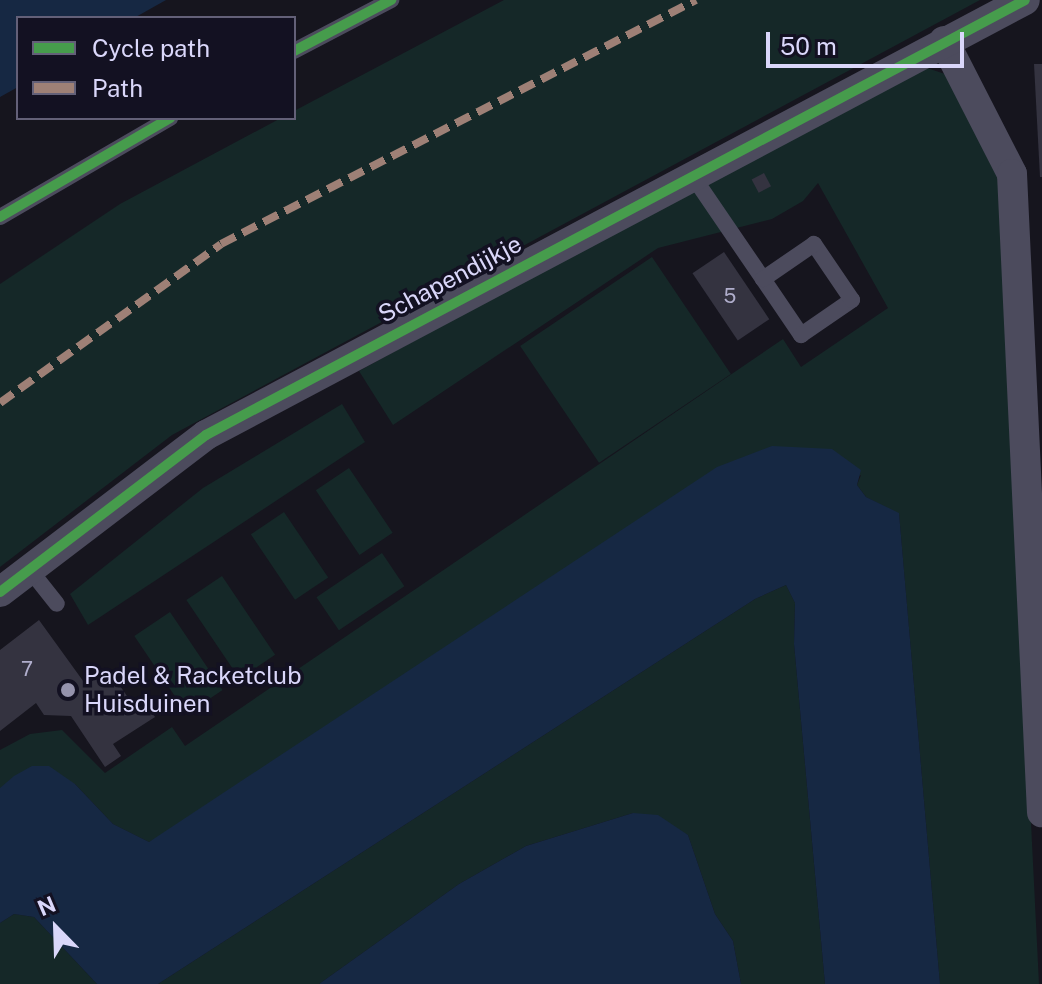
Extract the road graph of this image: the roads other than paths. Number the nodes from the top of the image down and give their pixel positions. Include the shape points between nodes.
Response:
1 (391, 0) edge
2 (1025, 0) edge
3 (944, 41) junction
4 (296, 50) edge
5 (167, 120) edge
6 (692, 175) junction
7 (0, 217) edge
8 (763, 279) junction
9 (1033, 427) edge
10 (30, 570) junction
11 (0, 592) edge
12 (57, 604) dead end
13 (1040, 716) edge
14 (1042, 812) edge

1 - 4 lane
2 - 3 street, Schapendijkje
3 - 6 street, Schapendijkje
3 - 9 street via 1012,174
5 - 7 lane
6 - 8 lane
6 - 10 street, Schapendijkje via 206,435
8 - 8 lane via 801,335 852,300 814,244
9 - 13 street
10 - 11 street, Schapendijkje
10 - 12 lane
13 - 14 street

